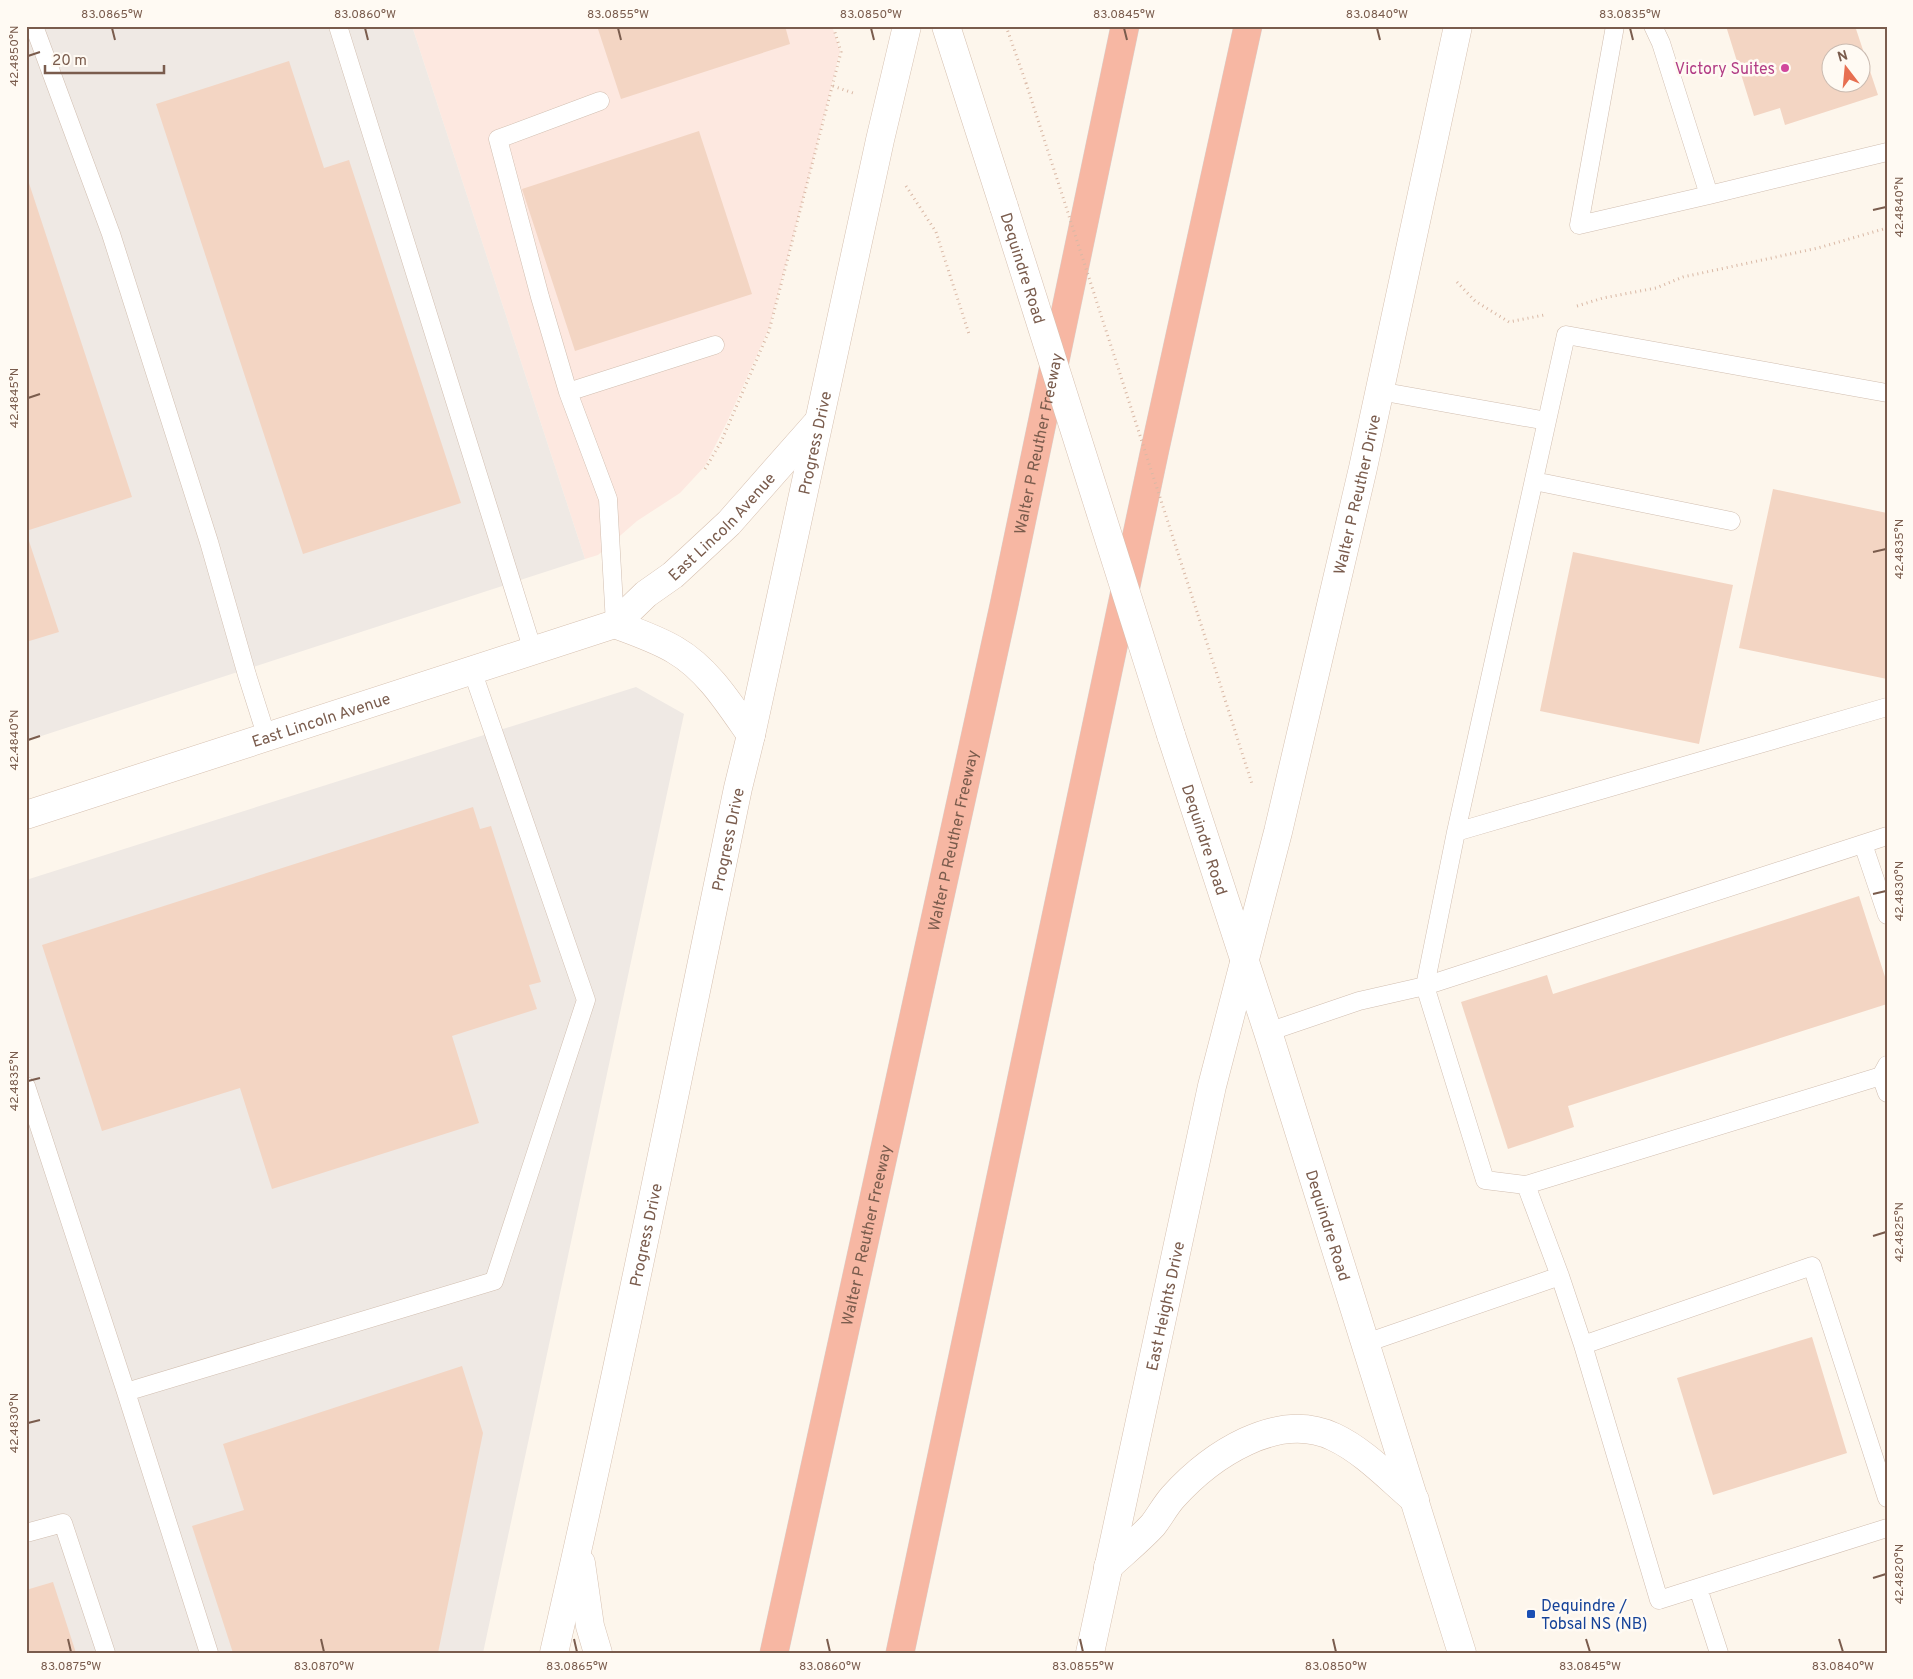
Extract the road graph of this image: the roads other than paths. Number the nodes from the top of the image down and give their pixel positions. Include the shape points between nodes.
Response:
1 (34, 26) edge
2 (338, 26) edge
3 (907, 26) edge
4 (946, 26) edge
5 (1125, 26) edge
6 (1248, 26) edge
7 (1458, 26) edge
8 (1615, 26) edge
9 (1653, 26) edge
10 (600, 101) dead end
11 (1887, 152) edge
12 (1709, 195) junction
13 (715, 346) dead end
14 (1379, 391) junction
15 (568, 392) junction
16 (1887, 394) edge
17 (820, 421) junction
18 (1547, 421) junction
19 (1534, 480) junction
20 (1731, 521) dead end
21 (615, 624) junction
22 (533, 651) junction
23 (472, 670) junction
24 (1887, 707) edge
25 (751, 735) junction
26 (267, 738) junction
27 (26, 815) edge
28 (1456, 832) junction
29 (1887, 836) edge
30 (1862, 844) junction
31 (1887, 915) edge
32 (1244, 960) junction
33 (1425, 986) junction
34 (1268, 1032) junction
35 (1884, 1070) edge
36 (26, 1086) edge
37 (1887, 1092) edge
38 (1526, 1185) junction
39 (1560, 1276) junction
40 (1366, 1343) junction
41 (1582, 1345) junction
42 (126, 1392) junction
43 (1887, 1498) edge
44 (1416, 1500) junction
45 (1887, 1528) edge
46 (26, 1533) edge
47 (579, 1544) junction
48 (1108, 1567) junction
49 (1698, 1588) junction
50 (106, 1653) edge
51 (209, 1653) edge
52 (554, 1653) edge
53 (598, 1653) edge
54 (774, 1653) edge
55 (900, 1653) edge
56 (1090, 1653) edge
57 (1462, 1653) edge
58 (1719, 1653) edge

1 - 26 lane via 111,234 206,532
2 - 22 lane
3 - 17 main road, Progress Drive
4 - 32 main road, Dequindre Road, bridge
5 - 54 highway, Walter P Reuther Freeway via 1004,604
6 - 55 highway
7 - 14 main road, Walter P Reuther Drive
8 - 12 lane via 1579,225
9 - 12 lane
10 - 15 lane via 498,139
11 - 12 lane
13 - 15 lane
14 - 18 lane
14 - 32 main road, Walter P Reuther Drive via 1278,832
15 - 21 lane via 608,499
16 - 18 lane via 1566,335
17 - 21 main road, East Lincoln Avenue via 729,523
17 - 25 main road, Progress Drive
18 - 19 lane
19 - 20 lane
19 - 28 lane
21 - 22 main road, East Lincoln Avenue
21 - 25 main road via 676,650 725,697
22 - 23 main road, East Lincoln Avenue
23 - 26 main road, East Lincoln Avenue
23 - 42 lane via 586,1000 494,1281
24 - 28 lane
25 - 47 main road, Progress Drive
26 - 27 main road, East Lincoln Avenue
28 - 33 lane
29 - 30 lane
30 - 31 lane
30 - 33 lane
32 - 34 main road, Dequindre Road
32 - 48 main road, East Heights Drive via 1212,1086
33 - 34 lane via 1358,1001
33 - 38 lane via 1485,1180
34 - 40 main road, Dequindre Road
35 - 37 lane
35 - 38 lane
36 - 42 lane
38 - 39 lane
39 - 40 lane
39 - 41 lane
40 - 44 main road, Dequindre Road
41 - 43 lane via 1812,1266
41 - 49 lane via 1659,1600
42 - 51 lane
44 - 48 main road via 1352,1448 1332,1436 1284,1429 1261,1435 1215,1459 1172,1498 1153,1524
44 - 57 main road, Dequindre Road
45 - 49 lane
46 - 50 lane via 63,1522
47 - 52 main road, Progress Drive
47 - 53 main road via 590,1626
48 - 56 main road, East Heights Drive
49 - 58 lane

